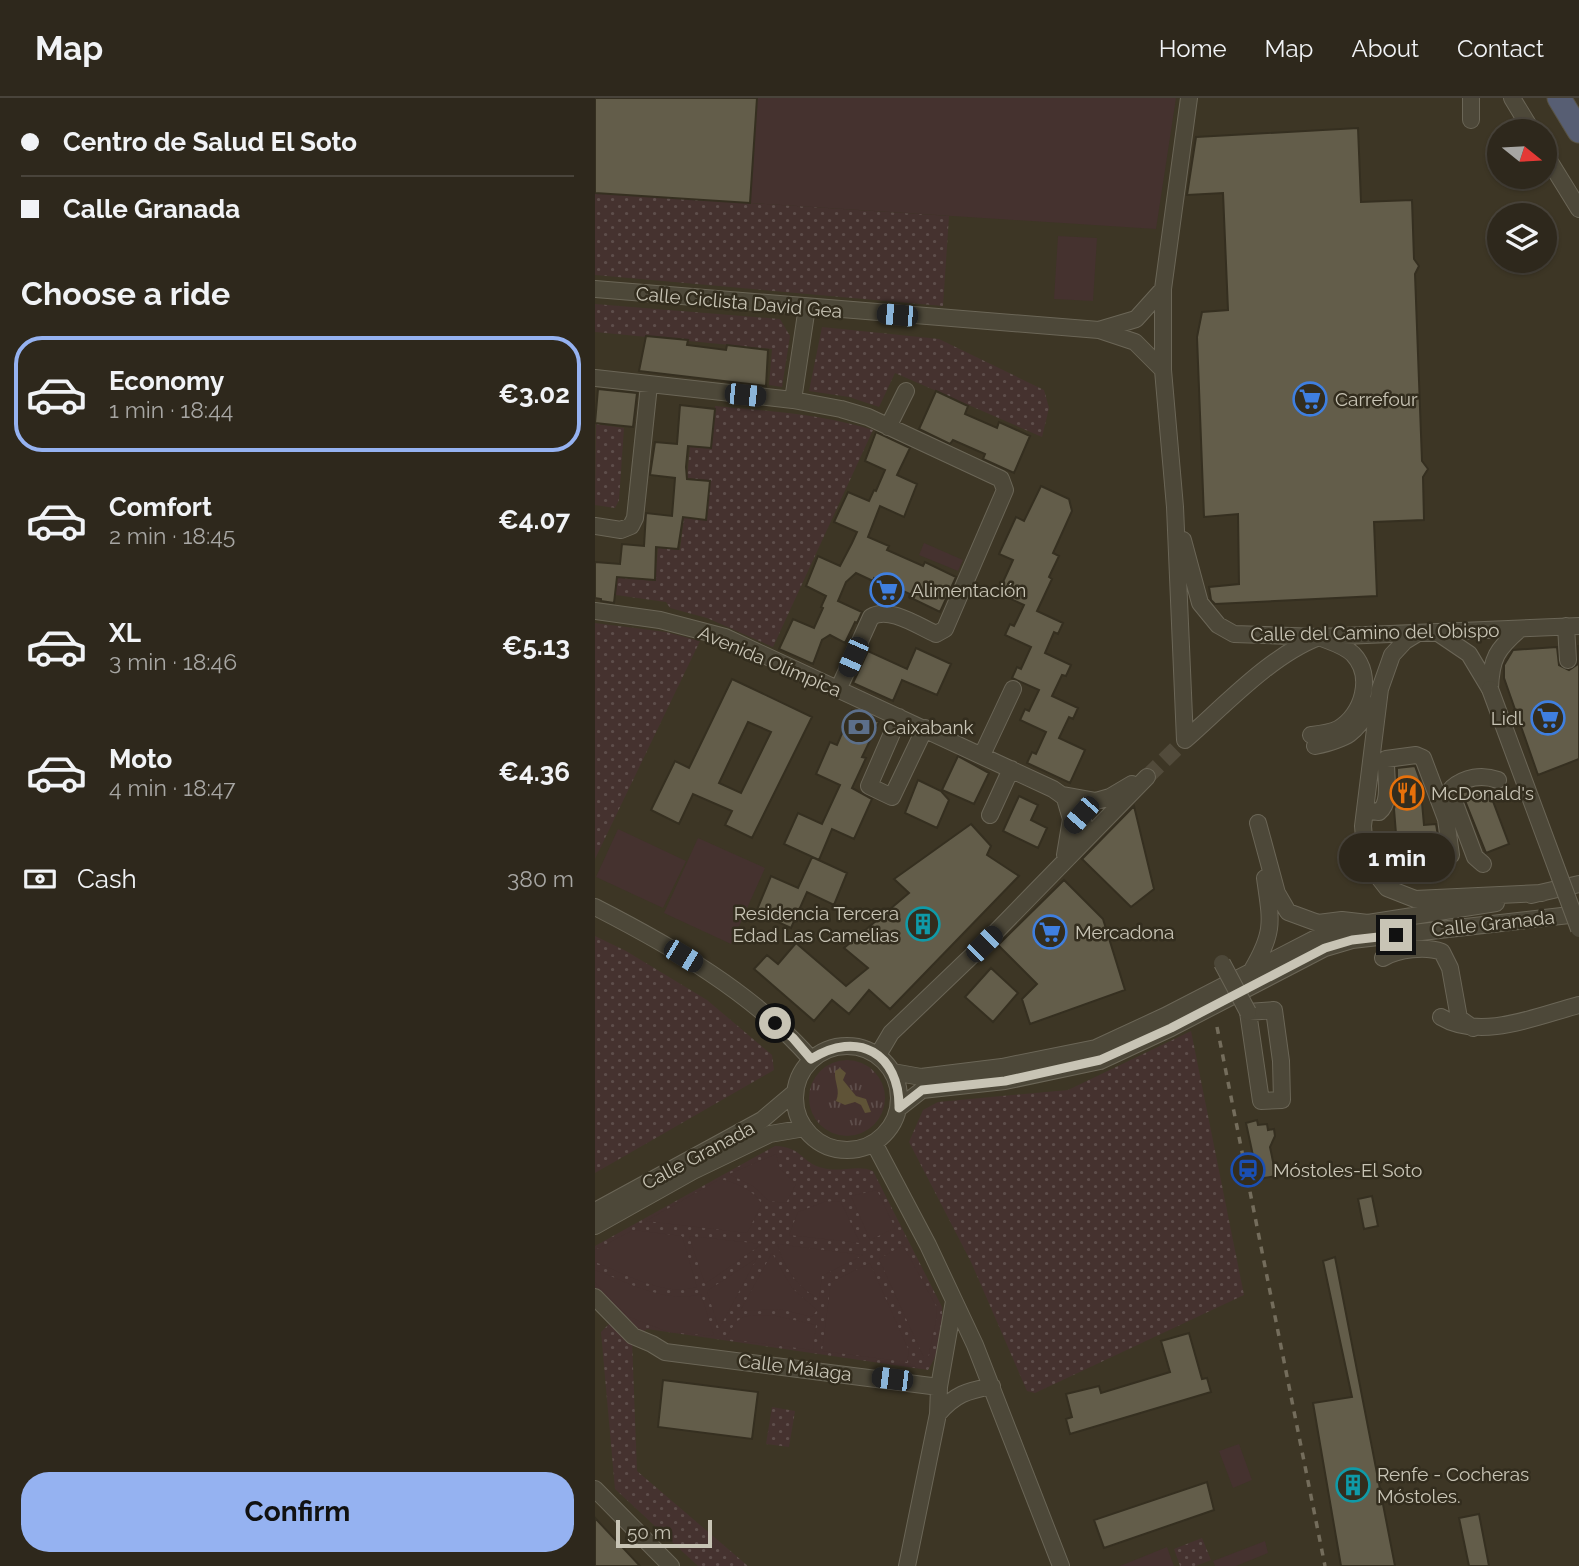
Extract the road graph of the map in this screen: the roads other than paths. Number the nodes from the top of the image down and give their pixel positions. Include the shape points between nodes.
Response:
1 (1189, 98) edge
2 (1471, 98) edge
3 (1512, 98) edge
4 (1559, 98) edge
5 (1525, 119) edge
6 (1471, 120) dead end
7 (1579, 131) edge
8 (1557, 173) edge
9 (1579, 209) edge
10 (595, 289) edge
11 (1163, 289) junction
12 (807, 307) junction
13 (1099, 330) junction
14 (1163, 370) junction
15 (595, 378) edge
16 (649, 385) junction
17 (906, 391) dead end
18 (793, 400) junction
19 (888, 427) junction
20 (1175, 507) junction
21 (595, 526) edge
22 (595, 611) edge
23 (1573, 626) edge
24 (1520, 629) junction
25 (1438, 632) junction
26 (1418, 633) junction
27 (1319, 637) junction
28 (1568, 660) dead end
29 (1013, 689) dead end
30 (1380, 689) junction
31 (1490, 689) junction
32 (838, 690) junction
33 (899, 717) junction
34 (925, 728) junction
35 (982, 755) junction
36 (1011, 769) junction
37 (1498, 780) dead end
38 (1063, 795) junction
39 (1096, 801) junction
40 (1365, 810) junction
41 (991, 815) dead end
42 (1076, 821) junction
43 (1075, 851) junction
44 (1451, 855) dead end
45 (1062, 864) junction
46 (1483, 864) dead end
47 (1579, 884) edge
48 (1542, 892) junction
49 (595, 907) edge
50 (1579, 914) edge
51 (1368, 923) junction
52 (1579, 929) edge
53 (1383, 958) dead end
54 (1222, 963) dead end
55 (1252, 970) junction
56 (1579, 1005) edge
57 (1248, 1012) junction
58 (1441, 1017) dead end
59 (1473, 1028) junction
60 (878, 1055) junction
61 (811, 1059) junction
62 (893, 1072) junction
63 (795, 1092) junction
64 (899, 1108) junction
65 (805, 1128) junction
66 (874, 1143) junction
67 (595, 1211) edge
68 (595, 1226) edge
69 (595, 1297) edge
70 (954, 1301) junction
71 (939, 1387) junction
72 (992, 1387) junction
73 (938, 1414) junction
74 (595, 1489) edge
75 (671, 1566) edge
76 (907, 1566) edge
77 (1061, 1566) edge

1 - 11 street
2 - 6 street
3 - 5 street
4 - 7 highway
8 - 9 street
10 - 12 street, Calle Ciclista David Gea
11 - 13 street via 1136,319
11 - 14 street
12 - 13 street, Calle Ciclista David Gea
12 - 18 street
13 - 14 street, Calle Ciclista David Gea via 1135,342
14 - 20 street
15 - 16 street
16 - 18 street
16 - 21 street via 635,518 621,530
17 - 19 street
18 - 19 street via 841,409
19 - 32 street via 1001,479 1005,490 945,629 936,634 888,613 876,614
20 - 27 street, Calle del Camino del Obispo via 1200,603 1218,625 1243,636
20 - 27 street via 1185,740 1279,659
22 - 32 street, Avenida Olímpica via 660,620 725,637
23 - 24 street, Calle del Camino del Obispo
23 - 28 street
24 - 25 street, Calle del Camino del Obispo
24 - 31 street via 1496,654
25 - 26 street, Calle del Camino del Obispo
25 - 31 street via 1469,654
26 - 27 street, Calle del Camino del Obispo
26 - 30 street via 1392,655
27 - 30 street via 1354,655 1364,680 1360,704 1349,720 1313,741 1341,741 1349,736
29 - 35 street
30 - 40 street
31 - 52 street, bridge
32 - 33 street, Avenida Olímpica
33 - 34 street, Avenida Olímpica
33 - 34 street via 869,786 892,797
34 - 35 street, Avenida Olímpica
35 - 36 street, Avenida Olímpica
36 - 38 street, Avenida Olímpica
36 - 41 street
37 - 46 street via 1486,775 1459,781 1451,788 1475,857
38 - 39 street, Avenida Olímpica
38 - 42 street, Avenida Olímpica
39 - 42 street
39 - 43 street via 1147,777
40 - 44 street via 1384,809 1386,759 1423,758 1446,819
40 - 48 street via 1366,861 1387,888 1415,899
42 - 43 street via 1084,829
42 - 45 street
43 - 45 street
45 - 60 street via 891,1032
47 - 48 street
48 - 51 street
49 - 61 street via 706,969 793,1038
50 - 64 street, Calle Granada via 1352,940 1325,948 1100,1060 1005,1081 922,1090
51 - 55 street via 1320,936
51 - 55 street via 1318,923 1288,912 1277,893 1258,823 1270,919 1268,940
53 - 59 street via 1430,949 1443,952 1459,1018
54 - 57 street, bridge
55 - 62 street via 1096,1048 921,1077
56 - 59 street
57 - 57 street via 1273,1010 1282,1100 1261,1101
58 - 59 street
60 - 61 street via 849,1045
60 - 62 street
61 - 63 street
62 - 64 street
63 - 65 street
63 - 67 street, Calle Granada via 762,1120
64 - 66 street via 892,1125
65 - 66 street via 828,1147 846,1150
65 - 68 street, Calle Granada via 770,1134
66 - 70 street
69 - 71 street, Calle Málaga via 633,1336 665,1352
70 - 71 street
70 - 72 street
71 - 73 street
72 - 73 street via 950,1399
72 - 77 street
73 - 76 street
74 - 75 street

